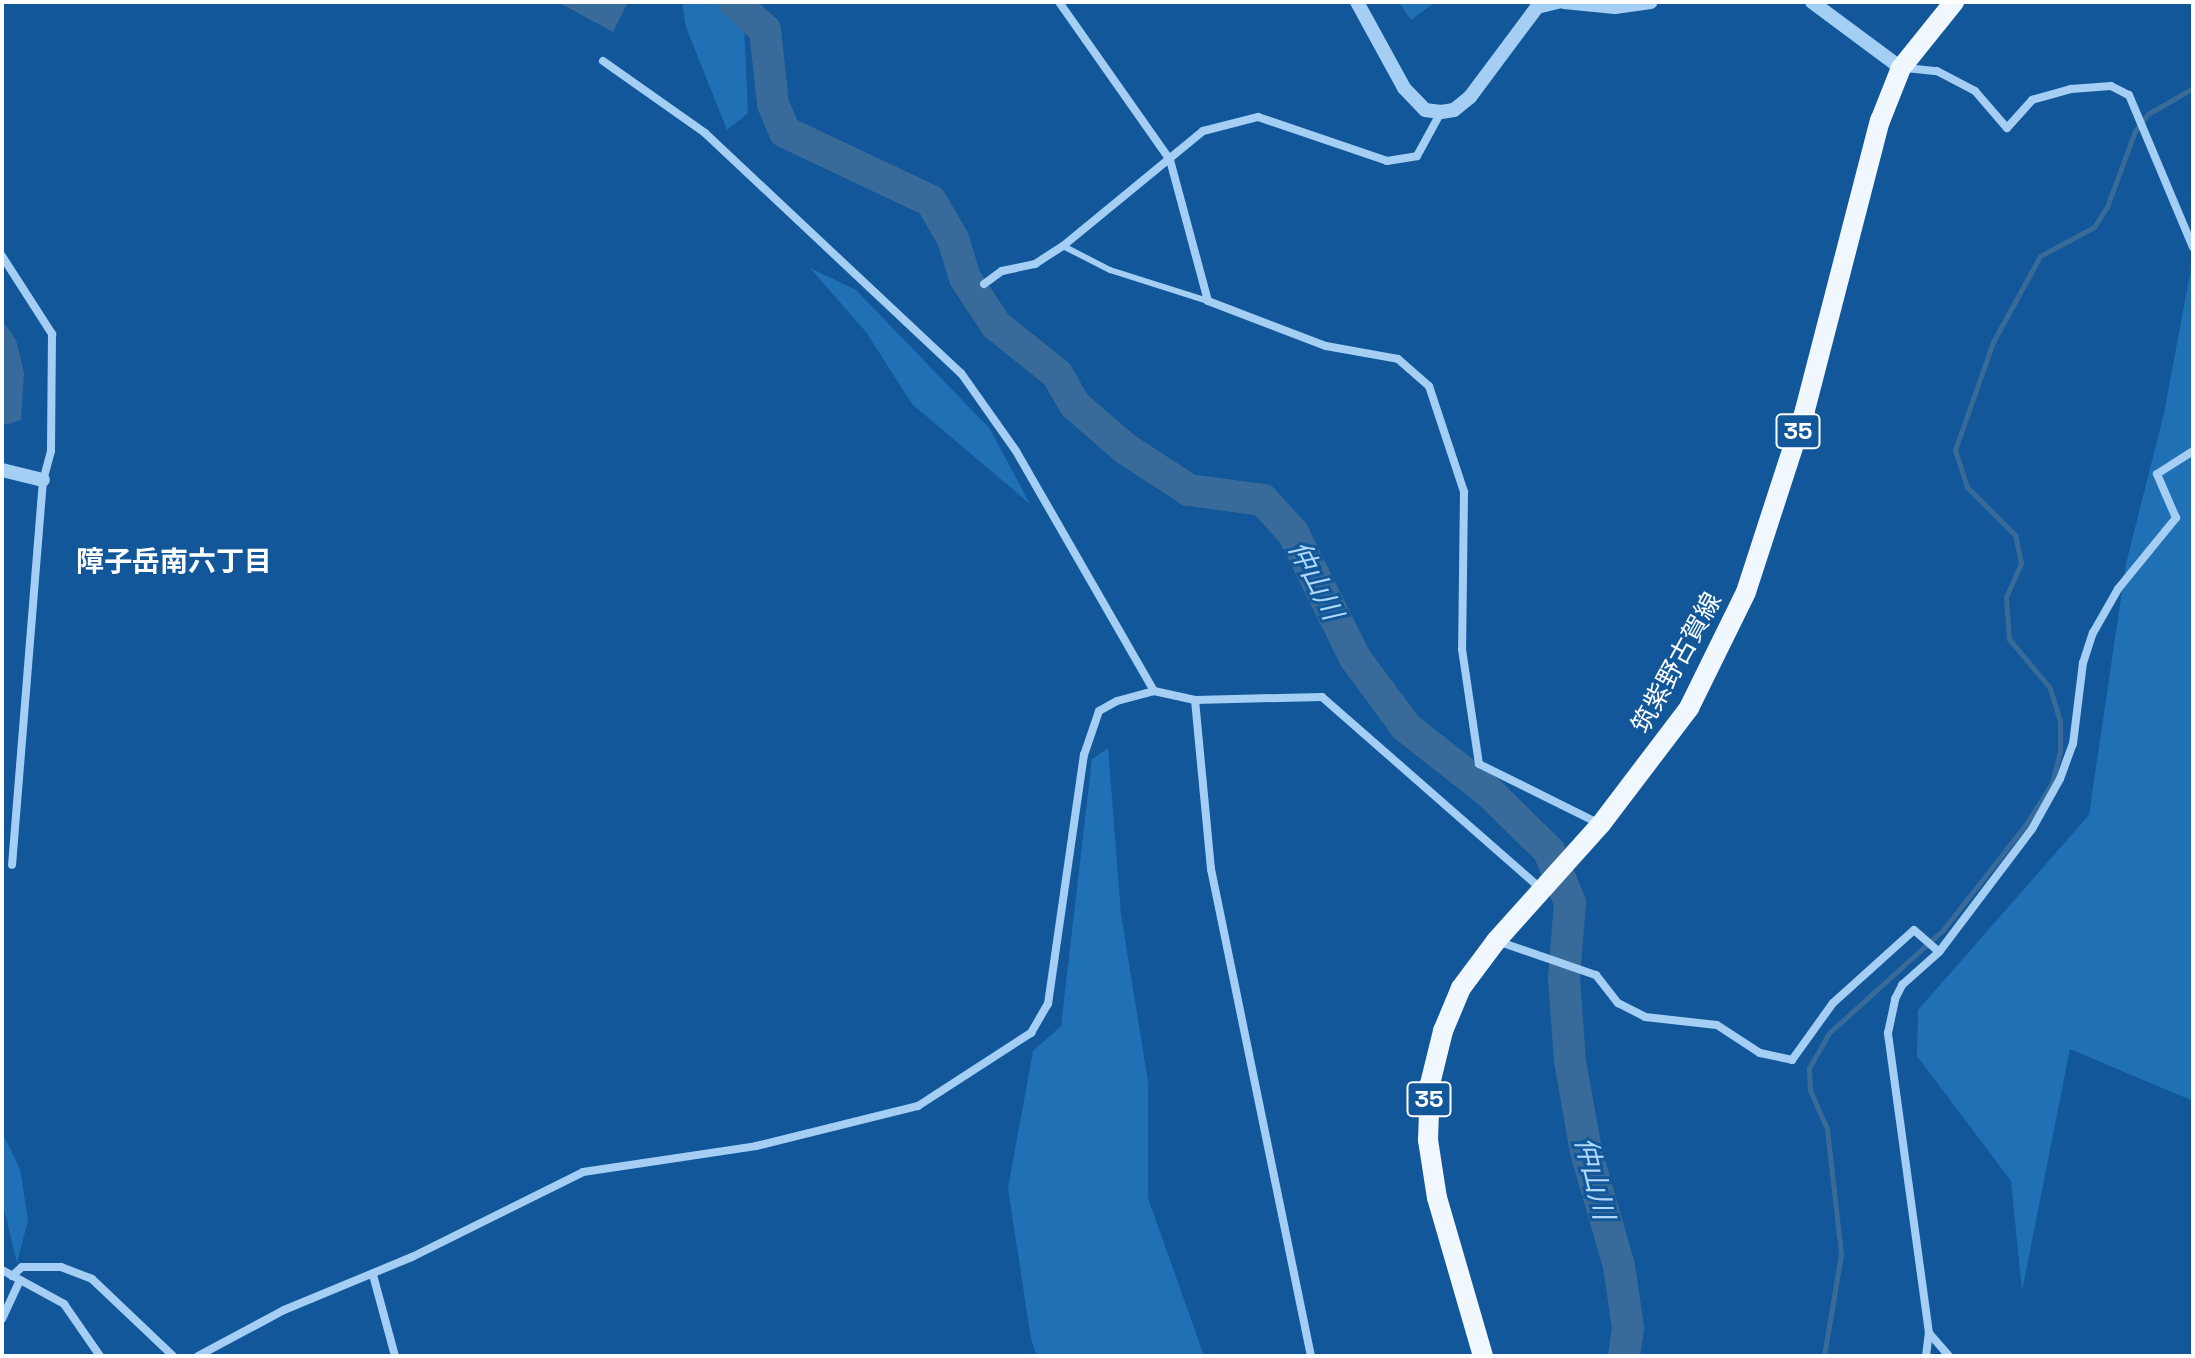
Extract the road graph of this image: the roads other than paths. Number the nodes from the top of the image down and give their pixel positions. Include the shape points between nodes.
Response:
1 (1059, 2) edge
2 (1357, 2) edge
3 (1557, 2) edge
4 (1564, 2) edge
5 (1651, 2) edge
6 (1812, 2) edge
7 (1954, 2) edge
8 (603, 61) dead end
9 (1901, 68) junction
10 (1441, 112) junction
11 (1170, 160) junction
12 (1063, 246) junction
13 (2193, 247) edge
14 (2, 256) edge
15 (984, 284) dead end
16 (1208, 301) junction
17 (2193, 451) edge
18 (2, 470) edge
19 (43, 480) junction
20 (1154, 691) junction
21 (1195, 700) junction
22 (1595, 831) junction
23 (12, 865) dead end
24 (1549, 882) junction
25 (1496, 941) junction
26 (1939, 952) junction
27 (2, 1270) edge
28 (373, 1275) junction
29 (16, 1278) junction
30 (2, 1319) edge
31 (1929, 1333) junction
32 (100, 1356) edge
33 (173, 1356) edge
34 (198, 1356) edge
35 (395, 1356) edge
36 (1311, 1356) edge
37 (1483, 1356) edge
38 (1926, 1356) edge
39 (1949, 1356) edge

1 - 11 street
2 - 10 street via 1404,88 1425,110
3 - 10 street via 1537,7 1470,97 1454,110
4 - 5 street via 1615,7
6 - 9 street
7 - 9 main road, 筑紫野古賀線 / 35
8 - 20 street via 705,133 961,373 1016,451
9 - 13 street via 1937,71 1975,91 2007,128 2032,100 2071,89 2111,86 2129,95
9 - 22 main road, 筑紫野古賀線 / 35 via 1880,121 1805,410 1746,592 1689,708
10 - 11 street via 1417,156 1387,161 1258,117 1203,131
11 - 12 street
11 - 16 street
12 - 15 street via 1035,264 1002,271
12 - 16 lane via 1110,270
14 - 19 street via 52,334 51,451
16 - 22 street via 1326,346 1398,359 1429,386 1464,492 1462,649 1479,764
17 - 26 street via 2157,474 2176,518 2118,589 2093,633 2073,744 2060,779 2032,829
18 - 19 street
19 - 23 street
20 - 21 street
20 - 28 street via 1099,711 1092,725 1072,817 1048,1004 1031,1033 918,1106 756,1146 583,1172
21 - 24 street via 1322,697
21 - 36 street via 1211,869
22 - 24 main road, 筑紫野古賀線 / 35
24 - 25 main road, 筑紫野古賀線 / 35
25 - 26 street via 1596,975 1618,1003 1645,1017 1717,1025 1760,1053 1792,1060 1833,1003 1914,930
25 - 37 main road, 筑紫野古賀線 / 35 via 1461,988 1430,1084 1428,1140 1437,1198
26 - 31 street via 1902,985 1888,1033
27 - 29 street
28 - 34 street via 284,1310
28 - 35 street
29 - 30 street
29 - 32 street via 64,1304
29 - 33 street via 22,1267 61,1267 92,1279
31 - 38 street
31 - 39 street

